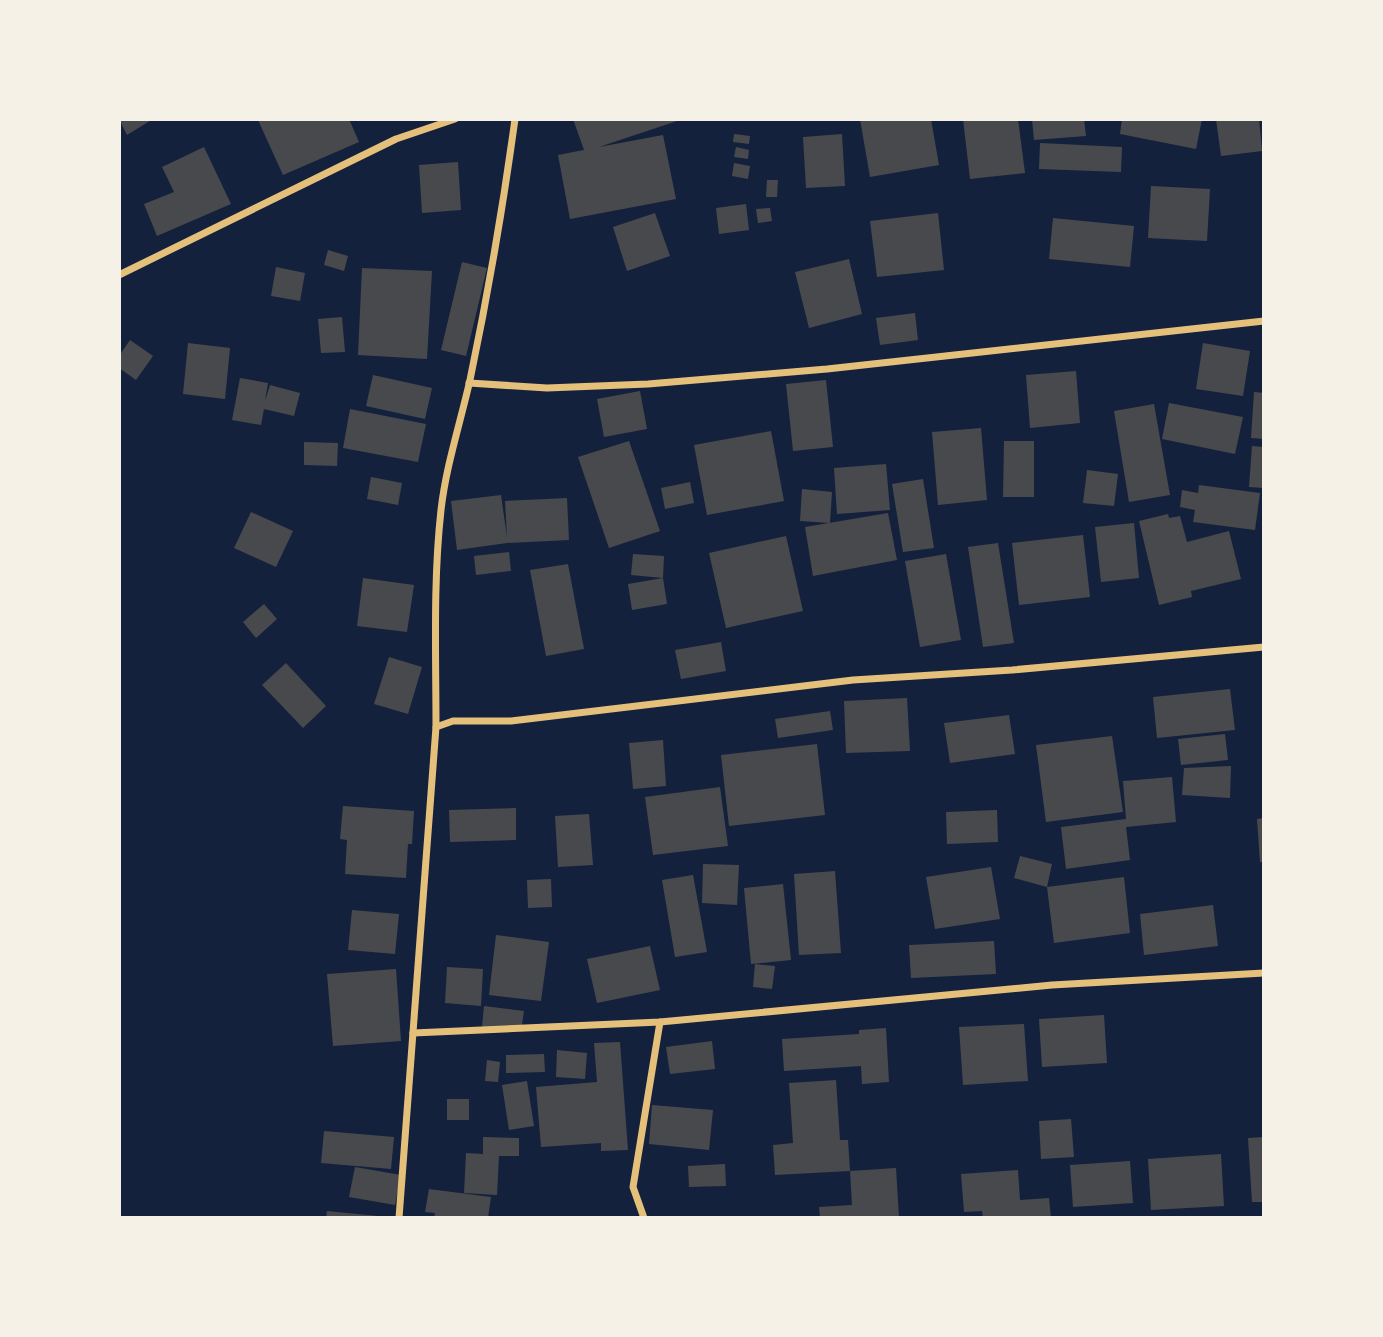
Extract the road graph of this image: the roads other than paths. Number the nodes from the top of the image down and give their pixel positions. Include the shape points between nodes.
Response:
1 (455, 119) edge
2 (515, 119) edge
3 (119, 275) edge
4 (1264, 321) edge
5 (469, 383) junction
6 (1264, 647) edge
7 (436, 727) junction
8 (1264, 973) edge
9 (660, 1022) junction
10 (413, 1033) junction
11 (399, 1218) edge
12 (644, 1218) edge

1 - 3 street via 396,139
2 - 5 street
4 - 5 street via 648,384 547,388
5 - 7 street via 441,509
6 - 7 street via 853,680 511,721 453,721
7 - 10 street
8 - 9 street via 1052,985
9 - 10 street
9 - 12 street via 634,1187
10 - 11 street

